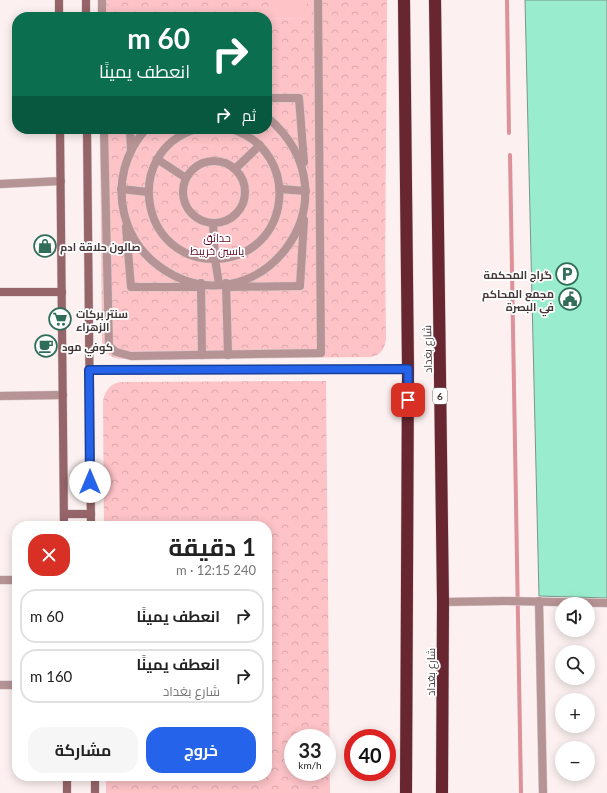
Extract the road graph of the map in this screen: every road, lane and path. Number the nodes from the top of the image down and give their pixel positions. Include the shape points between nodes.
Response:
1 (59, 0) edge
2 (86, 0) edge
3 (102, 0) edge
4 (318, 0) edge
5 (404, 0) edge
6 (435, 0) edge
7 (59, 12) edge
8 (86, 12) edge
9 (102, 12) edge
10 (272, 98) edge
11 (272, 121) edge
12 (60, 134) edge
13 (87, 134) edge
14 (104, 134) edge
15 (130, 134) edge
16 (142, 134) edge
17 (185, 134) edge
18 (243, 134) edge
19 (260, 146) junction
20 (131, 150) junction
21 (157, 158) junction
22 (235, 169) junction
23 (186, 178) junction
24 (60, 181) junction
25 (0, 184) edge
26 (280, 188) junction
27 (121, 189) junction
28 (306, 191) junction
29 (148, 192) junction
30 (126, 221) junction
31 (213, 224) junction
32 (215, 259) junction
33 (201, 285) junction
34 (224, 285) junction
35 (0, 292) edge
36 (62, 292) junction
37 (202, 355) junction
38 (228, 355) junction
39 (408, 369) junction
40 (89, 370) junction
41 (63, 395) junction
42 (0, 396) edge
43 (64, 514) junction
44 (91, 514) junction
45 (64, 521) edge
46 (91, 521) edge
47 (0, 580) edge
48 (12, 580) edge
49 (539, 601) junction
50 (443, 602) junction
51 (607, 603) edge
52 (0, 685) edge
53 (12, 685) edge
54 (67, 781) edge
55 (95, 781) edge
56 (67, 793) edge
57 (95, 793) edge
58 (406, 793) edge
59 (442, 793) edge
60 (543, 793) edge

1 - 7 street
2 - 8 street
3 - 9 street
4 - 38 street via 320,354
5 - 39 highway, شارع بغداد
6 - 50 highway, شارع بغداد / 6
10 - 28 street via 299,98
11 - 28 street via 284,132 299,157
12 - 24 street
13 - 40 street
14 - 37 street via 109,346 116,352 131,356
15 - 20 street
16 - 20 street
17 - 21 street via 167,146
18 - 19 street
19 - 22 street
19 - 26 street via 275,167
20 - 27 street
21 - 23 street
21 - 29 street via 149,180
22 - 23 street via 225,163 210,161 196,166
22 - 31 street via 245,185 245,200 232,219
23 - 31 street via 183,192 186,207 196,218
24 - 25 street
24 - 36 street
26 - 28 street
26 - 32 street via 276,218 261,239 240,254
27 - 29 street
27 - 30 street
28 - 34 street via 299,227 291,243 279,257 249,278
28 - 34 street via 300,286
29 - 32 street via 153,218 168,239 189,253
30 - 33 street via 132,236 154,262 167,272
30 - 33 street via 131,287
31 - 32 street
32 - 34 street
33 - 34 street
33 - 37 street
34 - 38 street
35 - 36 street
36 - 41 street
37 - 38 street
39 - 40 street
39 - 58 highway, شارع بغداد
40 - 44 street
41 - 42 street
41 - 43 street
43 - 44 street
43 - 45 street
44 - 46 street
47 - 48 street
49 - 50 street
49 - 51 street
49 - 60 street
50 - 59 highway, شارع بغداد / 6
52 - 53 street
54 - 56 street
55 - 57 street

